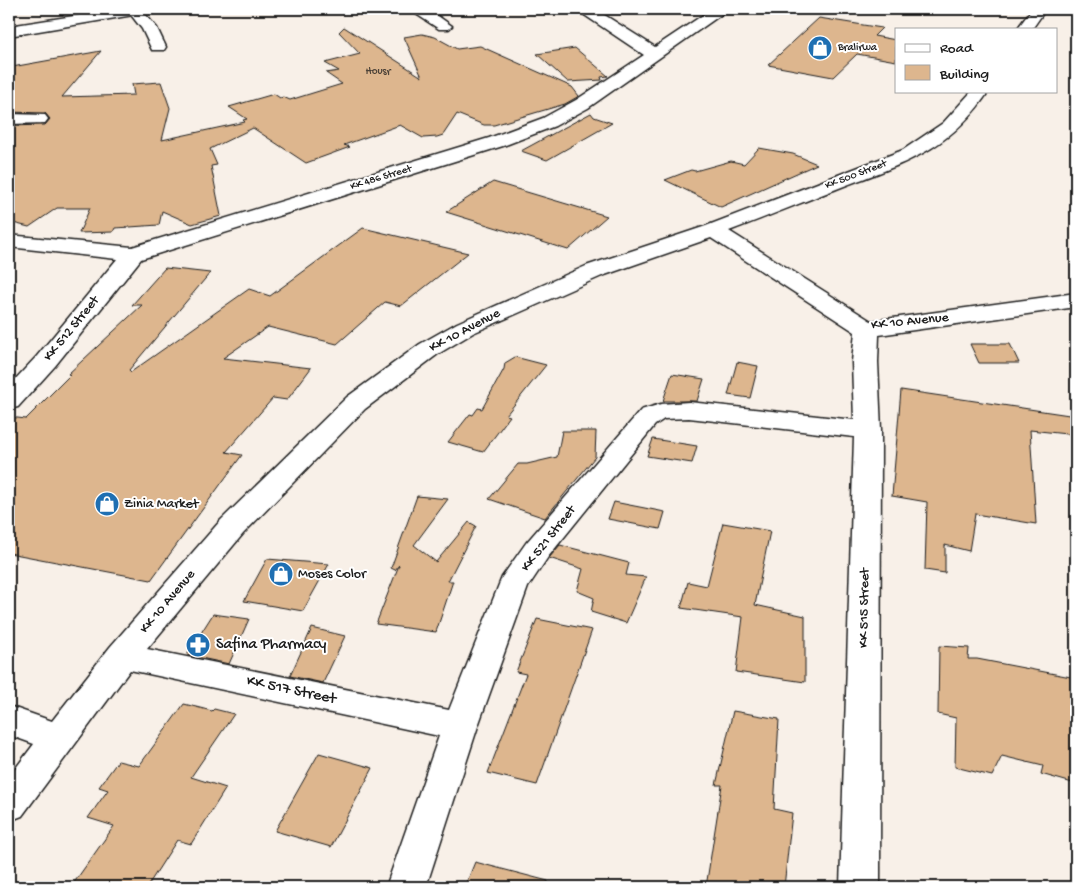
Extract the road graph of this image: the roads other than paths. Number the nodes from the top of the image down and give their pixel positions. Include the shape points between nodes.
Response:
1 (418, 9) edge
2 (585, 9) edge
3 (722, 9) edge
4 (1039, 9) edge
5 (140, 10) edge
6 (444, 26) dead end
7 (1025, 28) edge
8 (9, 31) edge
9 (158, 47) dead end
10 (655, 55) junction
11 (980, 92) edge
12 (9, 119) edge
13 (39, 119) dead end
14 (713, 230) junction
15 (9, 241) edge
16 (134, 254) junction
17 (1076, 300) edge
18 (867, 329) junction
19 (9, 401) edge
20 (868, 430) junction
21 (122, 656) junction
22 (9, 720) edge
23 (460, 726) junction
24 (58, 738) junction
25 (9, 805) edge
26 (406, 887) edge
27 (860, 887) edge

1 - 6 street
2 - 10 street
3 - 10 street, KK 486 Street
4 - 7 street
5 - 8 street
5 - 9 street
10 - 16 street, KK 486 Street via 582,104 548,122 496,142
11 - 14 street, KK 500 Street via 968,111 954,124 910,154
12 - 13 street
14 - 18 street, KK 10 Avenue
14 - 21 street, KK 10 Avenue via 530,297 465,328 390,376 356,402 232,526
15 - 16 street, KK 486 Street
16 - 19 street, KK 512 Street
17 - 18 street, KK 10 Avenue
18 - 20 street, KK 515 Street via 864,362
20 - 23 street, KK 521 Street via 689,410 651,414 537,550 513,585
20 - 27 street, KK 515 Street
21 - 23 street, KK 517 Street
21 - 24 street, KK 10 Avenue
22 - 24 street
23 - 26 street, KK 521 Street
24 - 25 street, KK 10 Avenue

